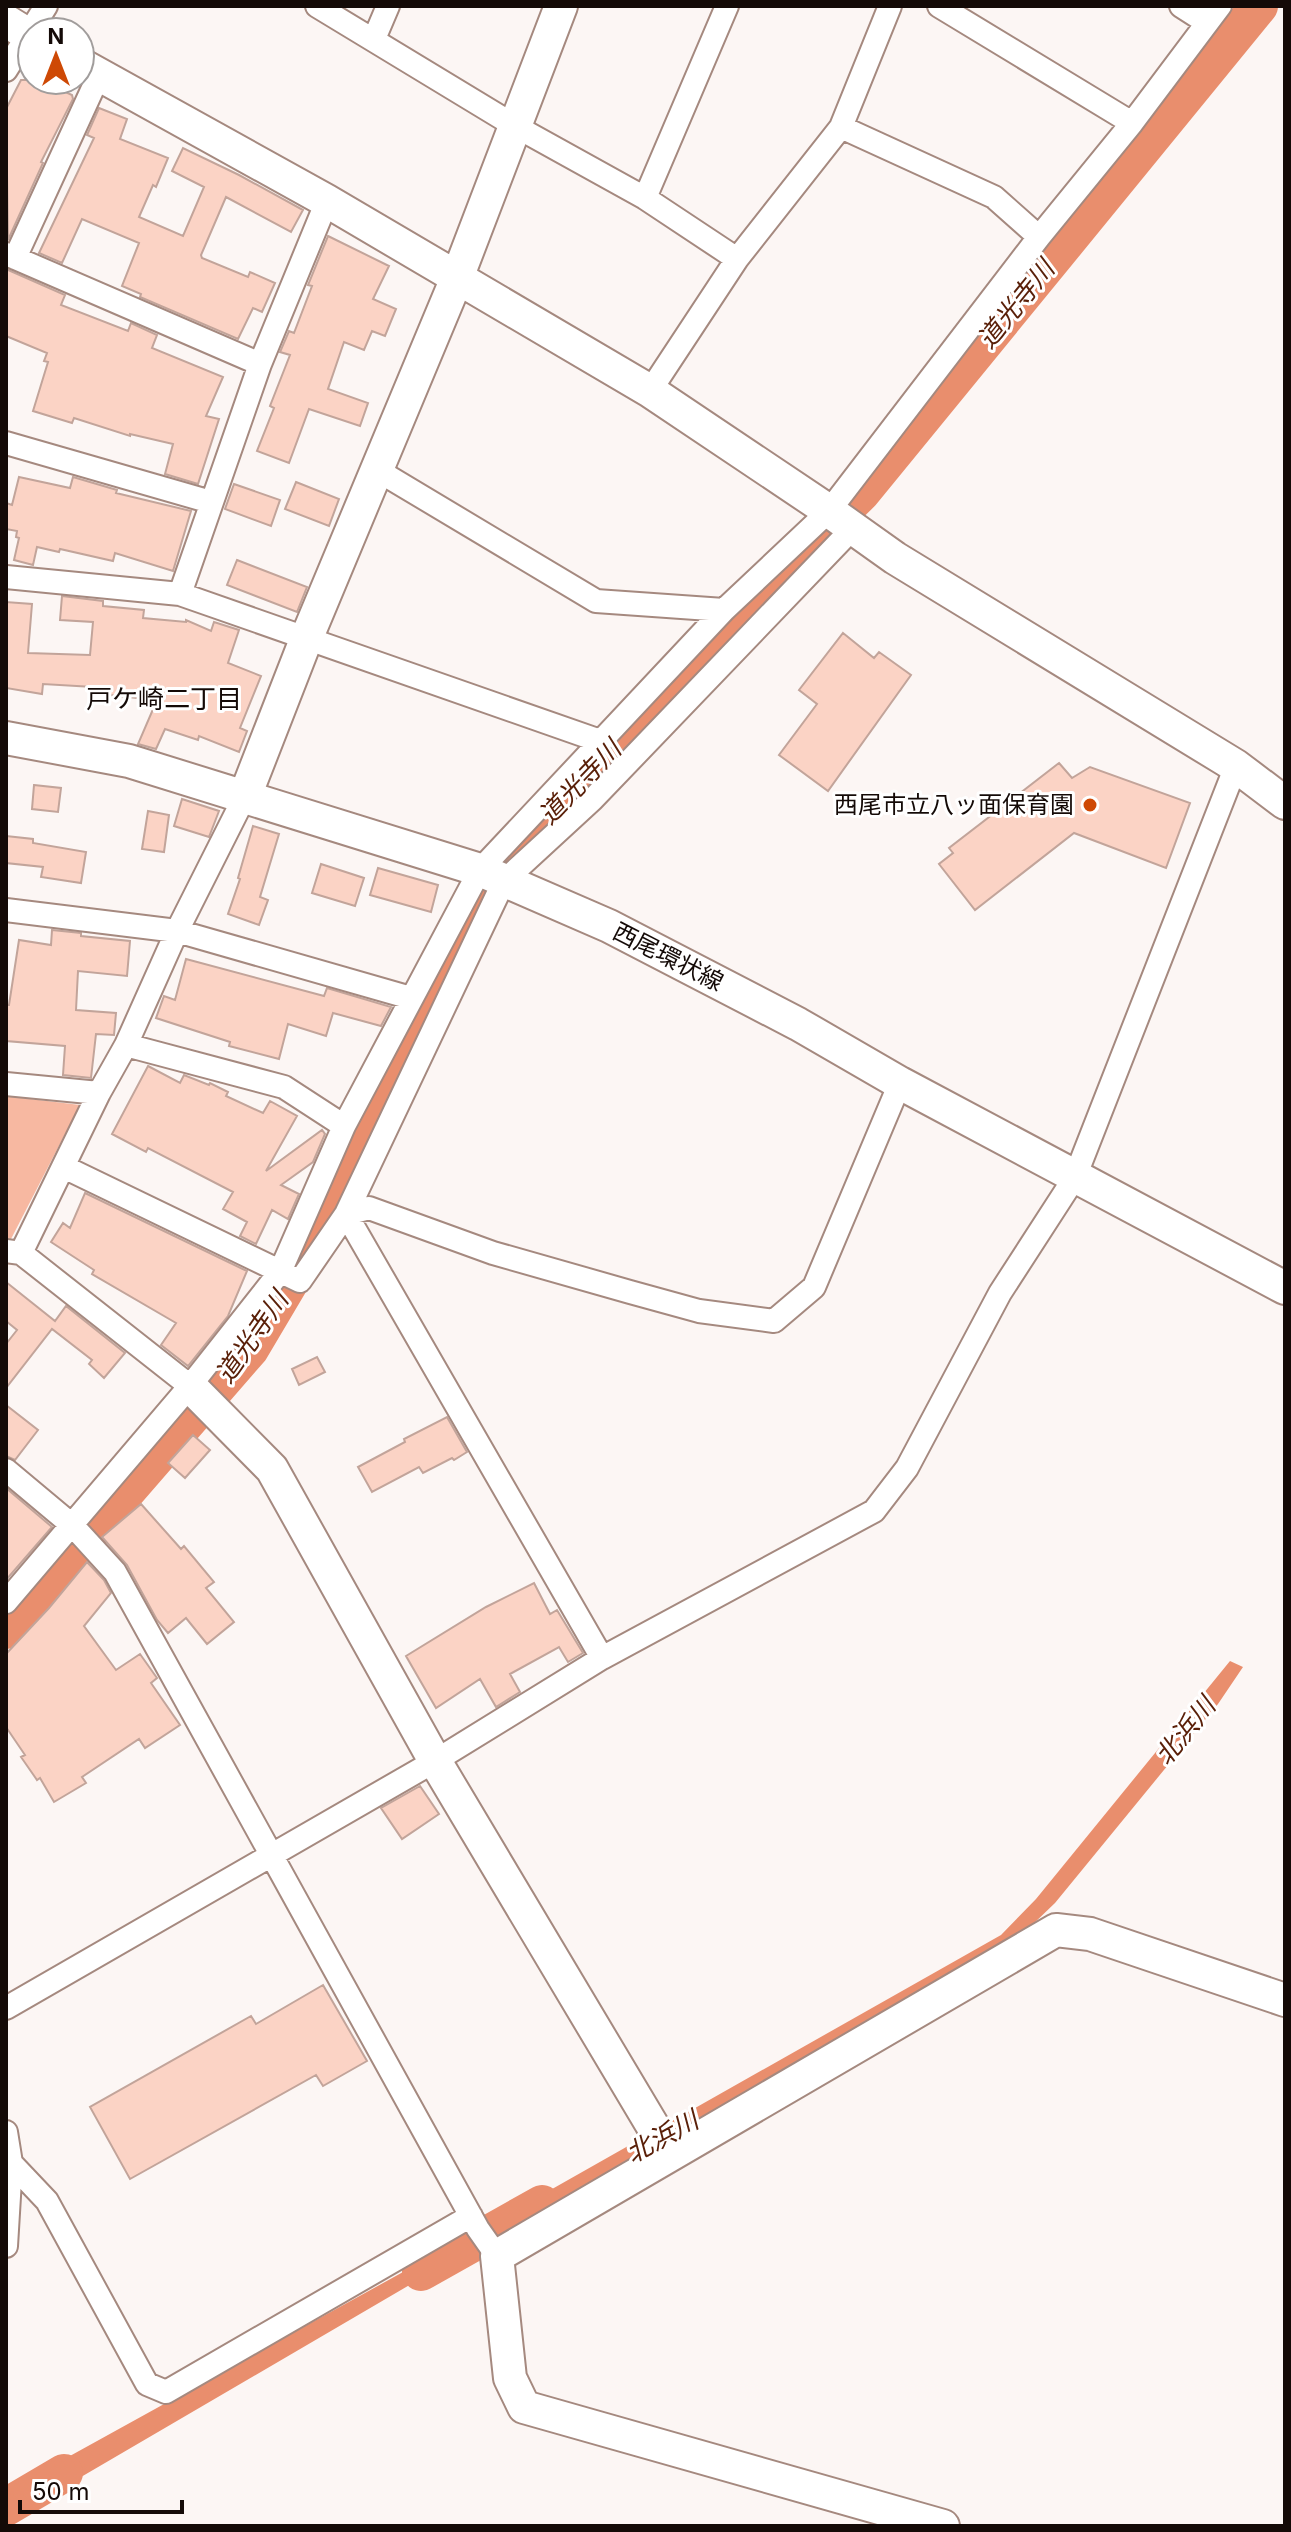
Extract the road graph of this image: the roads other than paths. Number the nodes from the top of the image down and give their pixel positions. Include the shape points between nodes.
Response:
1 (317, 6) edge
2 (388, 6) edge
3 (561, 6) edge
4 (727, 6) edge
5 (890, 6) edge
6 (939, 6) edge
7 (1181, 6) edge
8 (1213, 14) edge
9 (374, 39) junction
10 (16, 47) edge
11 (6, 70) edge
12 (96, 72) edge
13 (79, 96) edge
14 (1132, 123) junction
15 (515, 126) junction
16 (841, 127) junction
17 (645, 198) junction
18 (327, 201) junction
19 (1039, 237) junction
20 (11, 256) edge
21 (737, 259) junction
22 (457, 278) junction
23 (260, 364) junction
24 (650, 391) junction
25 (6, 443) edge
26 (377, 470) junction
27 (211, 502) junction
28 (841, 520) junction
29 (6, 577) edge
30 (180, 594) junction
31 (724, 610) junction
32 (307, 637) junction
33 (6, 738) edge
34 (600, 741) junction
35 (1236, 766) junction
36 (245, 796) junction
37 (1285, 803) edge
38 (492, 876) junction
39 (6, 910) edge
40 (177, 931) junction
41 (411, 998) junction
42 (126, 1045) junction
43 (900, 1083) junction
44 (6, 1084) edge
45 (99, 1093) junction
46 (344, 1126) junction
47 (64, 1167) junction
48 (1075, 1177) junction
49 (346, 1214) junction
50 (14, 1252) edge
51 (287, 1275) junction
52 (1285, 1288) edge
53 (191, 1387) junction
54 (6, 1470) edge
55 (74, 1526) junction
56 (6, 1602) edge
57 (602, 1658) junction
58 (435, 1761) junction
59 (272, 1857) junction
60 (1285, 2000) edge
61 (6, 2008) edge
62 (6, 2132) edge
63 (663, 2143) junction
64 (11, 2163) junction
65 (483, 2237) junction
66 (6, 2246) edge
67 (943, 2526) edge

1 - 9 street
2 - 9 street
3 - 15 street
4 - 17 street
5 - 16 street
6 - 14 street
7 - 8 street
8 - 14 street
9 - 15 street
10 - 11 street
12 - 18 street
13 - 20 street
14 - 19 street
15 - 17 street
15 - 22 street
16 - 19 street via 994,197
16 - 21 street
17 - 21 street
18 - 22 street
18 - 23 street
19 - 28 street
20 - 23 street
21 - 24 street
22 - 24 street
22 - 26 street
23 - 27 street
24 - 28 street
25 - 27 street
26 - 31 street via 596,601
26 - 32 street
27 - 30 street
28 - 31 street
28 - 35 street
28 - 38 street via 592,800
29 - 30 street
30 - 32 street
31 - 34 street
32 - 34 street
32 - 36 street
33 - 36 street, 西尾環状線 via 129,761
34 - 38 street
35 - 37 street
35 - 48 street
36 - 38 street, 西尾環状線
36 - 40 street
38 - 41 street
38 - 43 street, 西尾環状線 via 609,926
38 - 49 street
39 - 40 street
40 - 41 street
40 - 42 street
41 - 46 street
42 - 45 street
42 - 46 street via 284,1087
43 - 48 street, 西尾環状線
43 - 49 street via 814,1287 774,1321 699,1311 630,1292 493,1253 369,1208
44 - 45 street
45 - 47 street
46 - 51 street
47 - 50 street
47 - 51 street
48 - 52 street, 西尾環状線
48 - 57 street via 1000,1293 907,1468 874,1511
49 - 51 street
49 - 57 street
50 - 53 street
51 - 53 street
53 - 55 street
53 - 58 street via 272,1469
54 - 55 street
55 - 56 street
55 - 59 street via 115,1572
57 - 58 street
58 - 59 street
58 - 63 street
59 - 61 street
59 - 65 street
60 - 63 street via 1090,1934 1056,1930
62 - 64 street
63 - 65 street
64 - 65 street via 47,2201 147,2384 166,2392
64 - 66 street
65 - 67 street via 510,2378 524,2407

